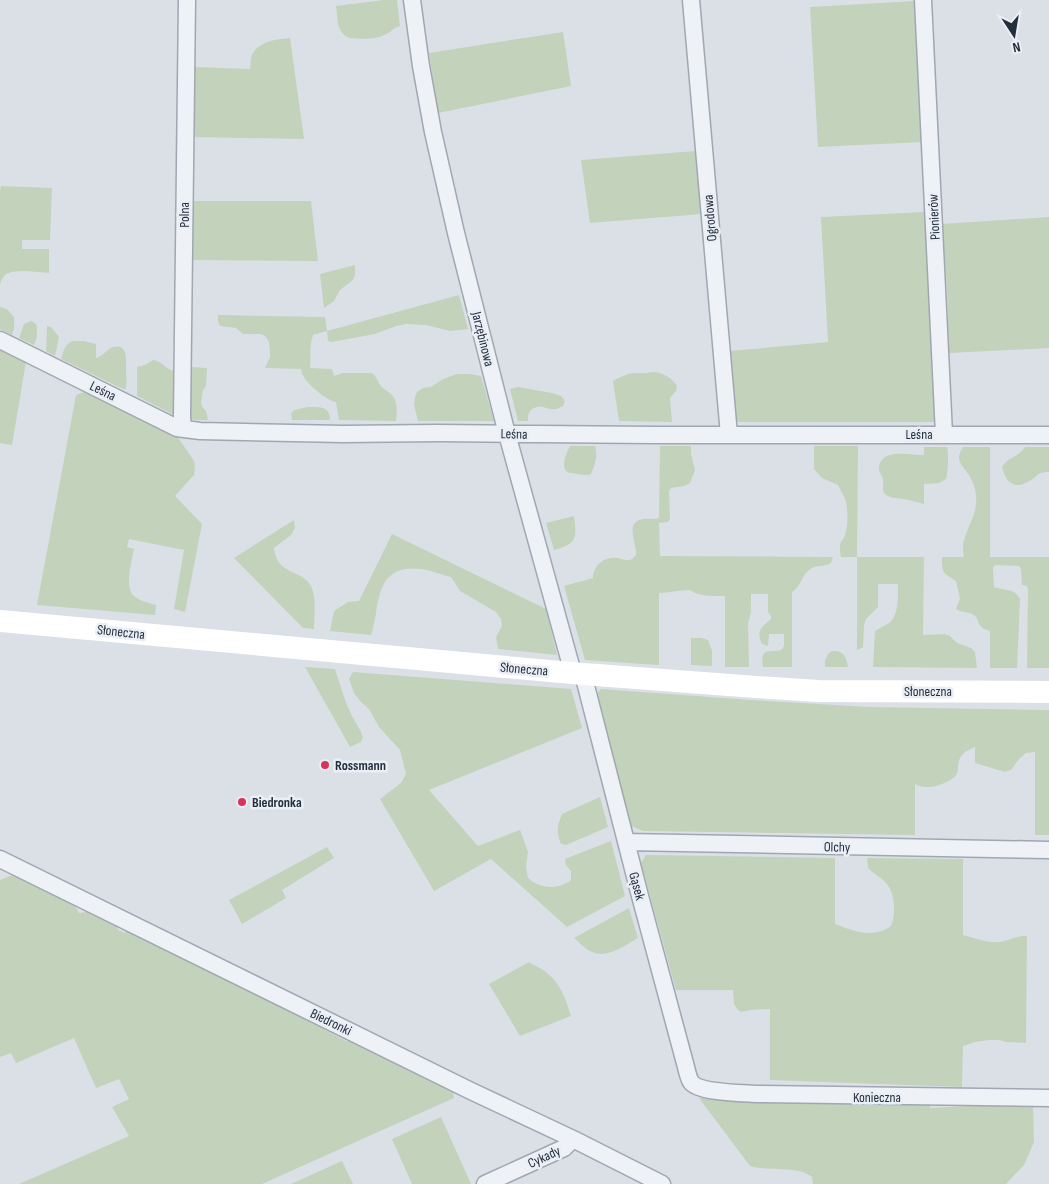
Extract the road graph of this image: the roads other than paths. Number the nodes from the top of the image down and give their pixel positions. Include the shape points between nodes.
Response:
1 (187, 0) edge
2 (412, 0) edge
3 (691, 0) edge
4 (923, 0) edge
5 (0, 340) edge
6 (183, 429) junction
7 (507, 434) junction
8 (944, 434) junction
9 (729, 435) junction
10 (1049, 435) edge
11 (0, 621) edge
12 (578, 674) junction
13 (1049, 692) edge
14 (626, 842) junction
15 (1049, 850) edge
16 (0, 859) edge
17 (705, 1089) joint
18 (1049, 1098) edge
19 (573, 1139) junction
20 (485, 1184) edge
21 (662, 1184) edge

1 - 6 street, Polna
2 - 7 street, Jarzębinowa via 433,132
3 - 9 street, Ogrodowa
4 - 8 street, Pionierów
5 - 6 street, Leśna
6 - 7 street, Leśna
7 - 9 street, Leśna
7 - 12 street, Jarzębinowa
8 - 9 street, Leśna
8 - 10 street, Leśna
11 - 12 main road, Słoneczna
12 - 13 main road, Słoneczna via 810,691
12 - 14 street, Gąsek
14 - 15 street, Olchy
14 - 17 street, Gąsek via 686,1066 692,1082
16 - 19 street, Biedronki
17 - 18 street, Konieczna via 823,1096
19 - 20 street, Cykady via 564,1148
19 - 21 street, Biedronki

